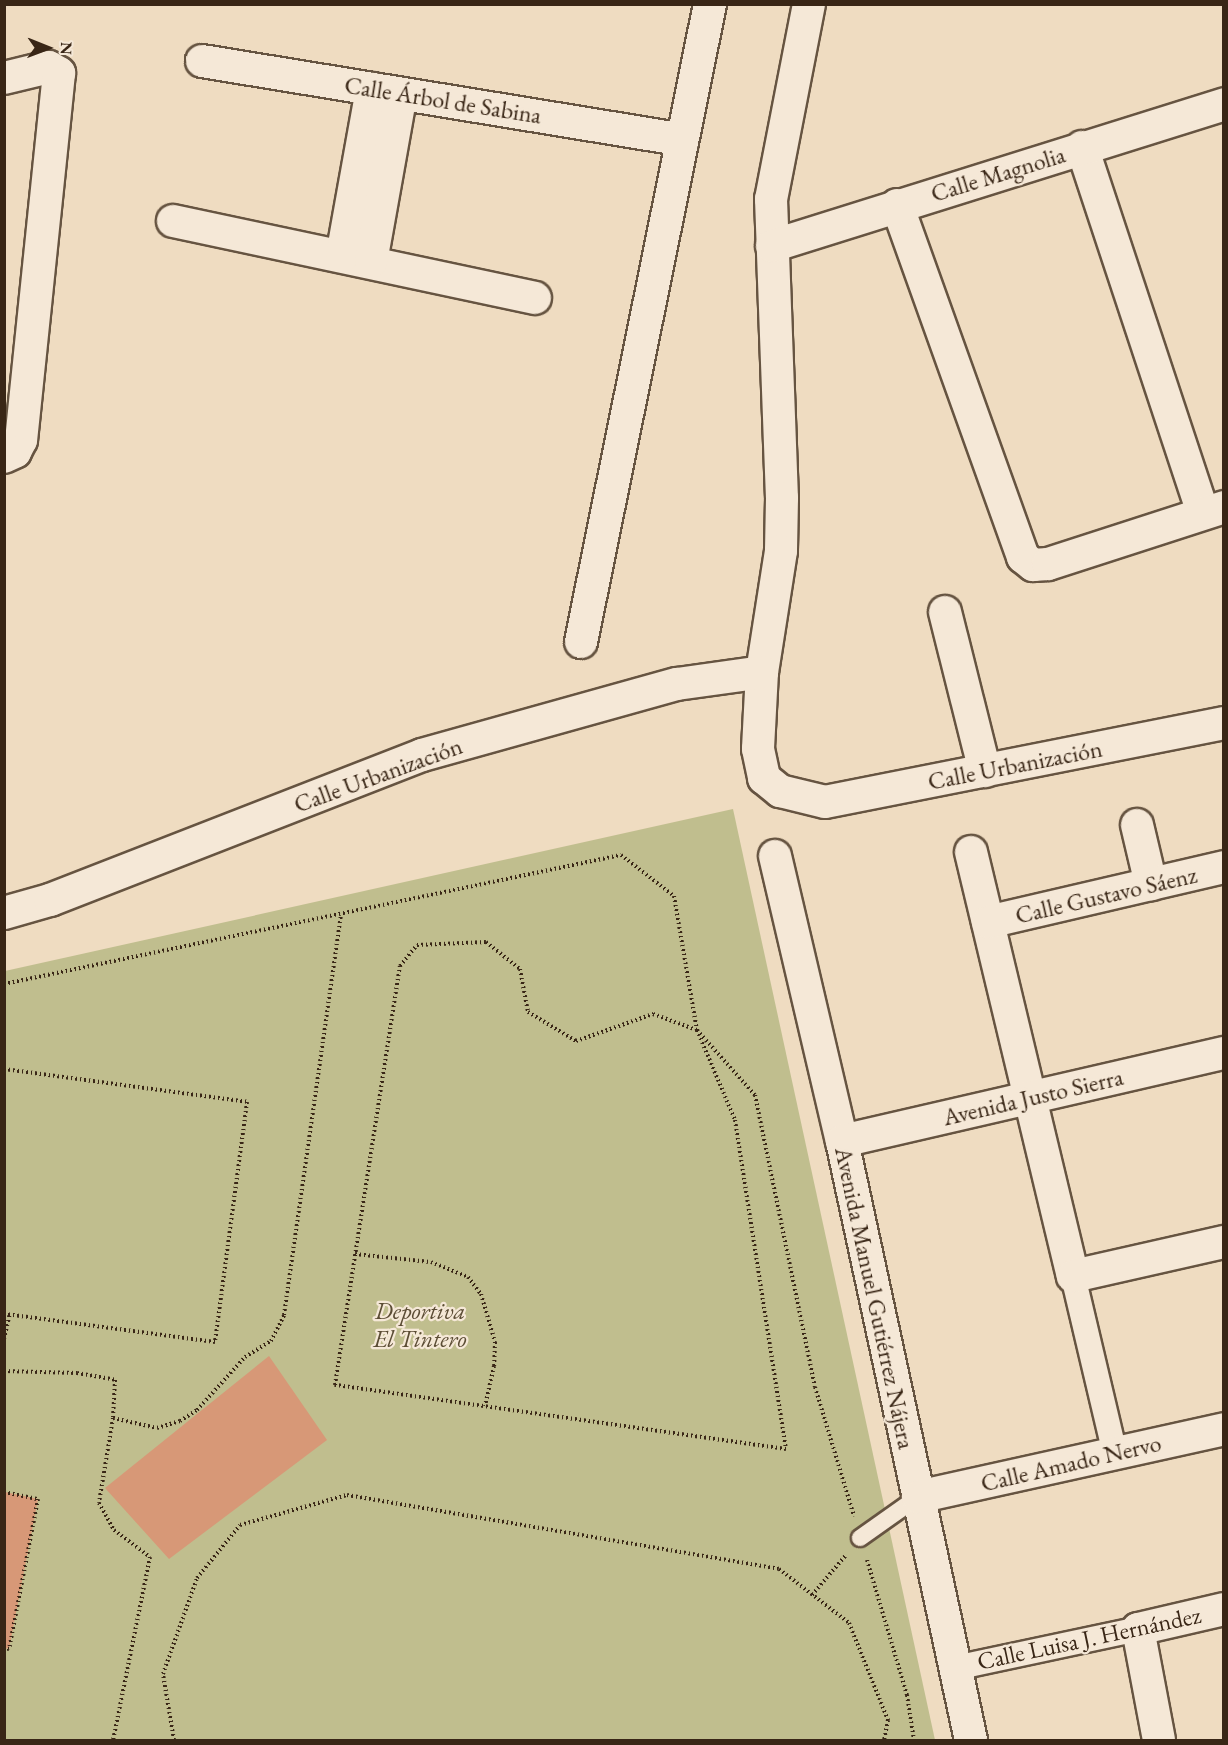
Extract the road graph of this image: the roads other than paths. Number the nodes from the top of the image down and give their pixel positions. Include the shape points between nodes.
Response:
1 (710, 4) edge
2 (809, 4) edge
3 (202, 61) dead end
4 (4, 78) edge
5 (387, 91) junction
6 (1224, 104) edge
7 (683, 140) junction
8 (1082, 147) junction
9 (897, 205) junction
10 (172, 221) dead end
11 (772, 246) junction
12 (357, 259) junction
13 (535, 298) dead end
14 (4, 457) edge
15 (1213, 510) edge
16 (945, 612) dead end
17 (581, 642) dead end
18 (762, 672) junction
19 (1224, 723) edge
20 (985, 771) junction
21 (1137, 825) dead end
22 (971, 852) dead end
23 (775, 856) dead end
24 (1224, 867) edge
25 (1151, 884) junction
26 (4, 913) edge
27 (988, 922) junction
28 (1224, 1053) edge
29 (1030, 1098) junction
30 (842, 1141) junction
31 (1224, 1242) edge
32 (1073, 1276) junction
33 (1224, 1429) edge
34 (1115, 1454) junction
35 (918, 1497) junction
36 (860, 1538) road end
37 (1224, 1609) edge
38 (1138, 1629) junction
39 (955, 1668) junction
40 (971, 1740) edge
41 (1160, 1740) edge

1 - 7 street
2 - 11 street, Calle Urbanización via 771,199
3 - 5 street, Calle Árbol de Sabina
4 - 14 street via 49,67 59,73 21,440 15,452
5 - 7 street, Calle Árbol de Sabina
5 - 12 street
6 - 8 street, Calle Magnolia
7 - 17 street
8 - 9 street, Calle Magnolia
8 - 15 street
9 - 11 street, Calle Magnolia
9 - 15 street via 1023,557 1033,565 1048,564
10 - 12 street
11 - 18 street, Calle Urbanización via 783,498 781,551
12 - 13 street
16 - 20 street
18 - 20 street, Calle Urbanización via 758,750 764,778 780,791 805,798 845,800
18 - 26 street, Calle Urbanización via 677,684 422,755 50,900
19 - 20 street, Calle Urbanización
21 - 25 street
22 - 27 street
23 - 30 street, Avenida Manuel Gutiérrez Nájera
24 - 25 street, Calle Gustavo Sáenz
25 - 27 street, Calle Gustavo Sáenz
27 - 29 street
28 - 29 street, Avenida Justo Sierra
29 - 30 street, Avenida Justo Sierra
29 - 32 street
30 - 35 street, Avenida Manuel Gutiérrez Nájera
31 - 32 street
32 - 34 street
33 - 34 street, Calle Amado Nervo
34 - 35 street, Calle Amado Nervo
35 - 36 lane
35 - 39 street, Avenida Manuel Gutiérrez Nájera
37 - 38 street, Calle Luisa J. Hernández
38 - 39 street, Calle Luisa J. Hernández
38 - 41 street
39 - 40 street, Avenida Manuel Gutiérrez Nájera

